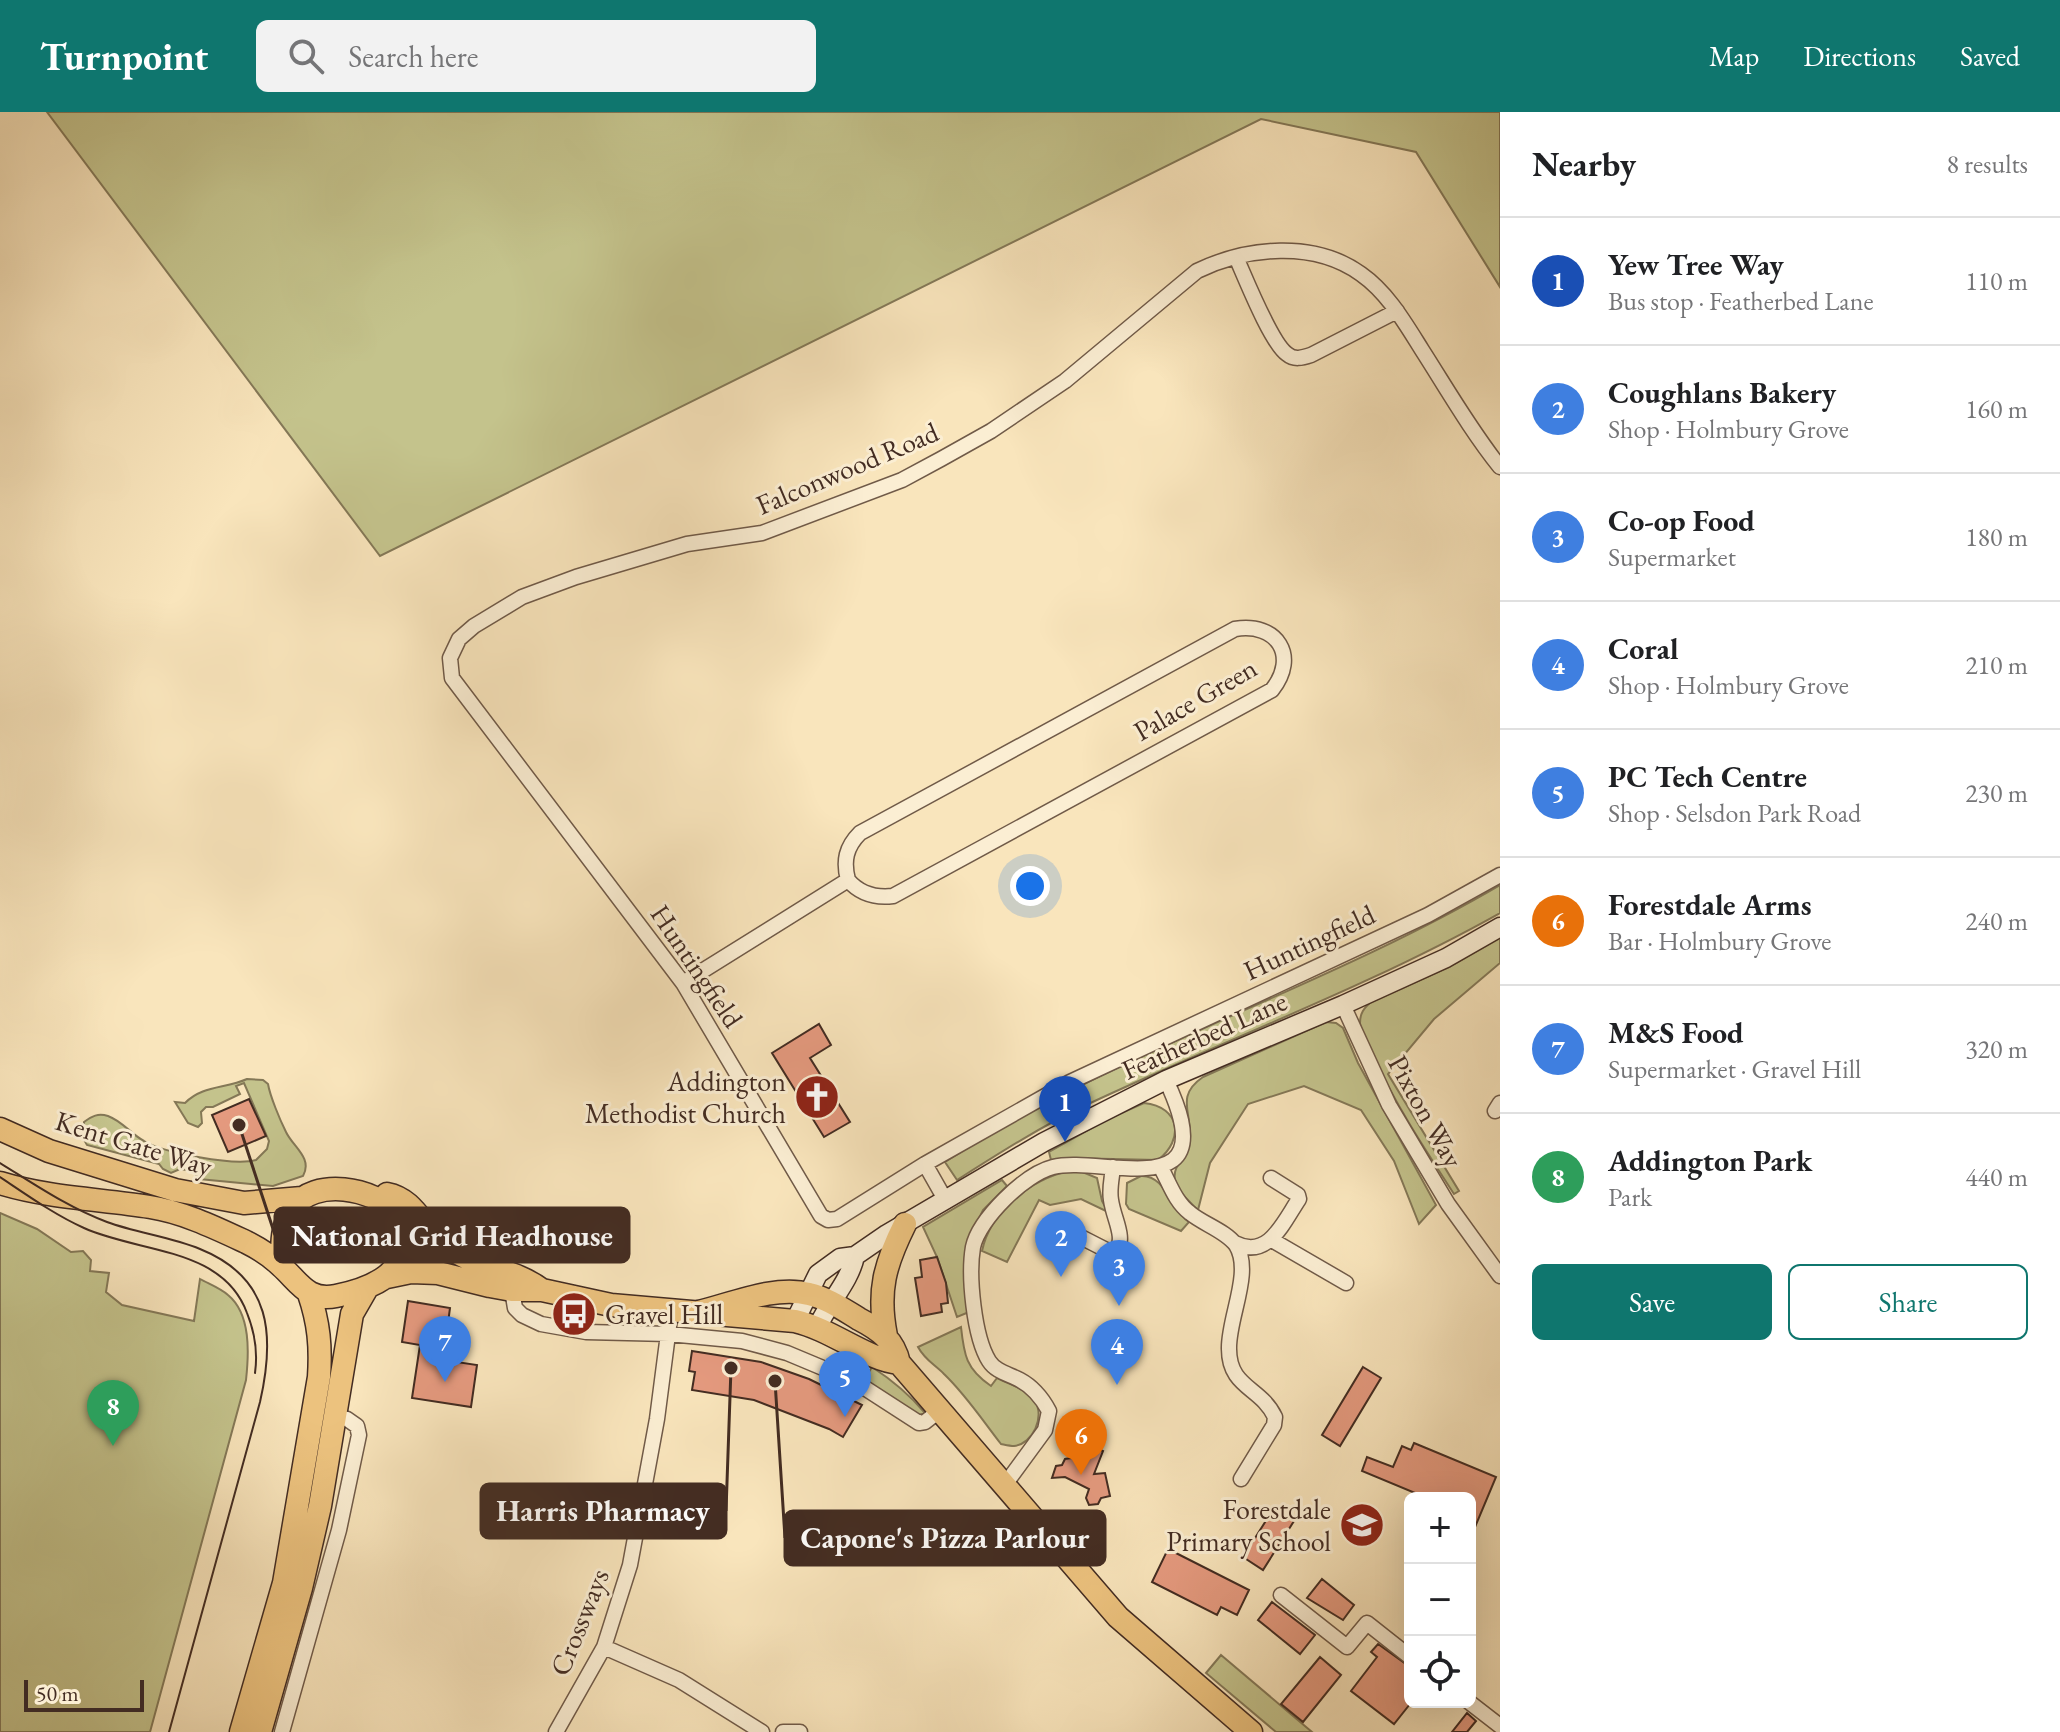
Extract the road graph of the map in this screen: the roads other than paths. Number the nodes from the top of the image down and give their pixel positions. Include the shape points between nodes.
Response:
1 (1236, 257) junction
2 (1397, 311) junction
3 (1500, 467) edge
4 (450, 658) joint
5 (1500, 875) edge
6 (848, 880) junction
7 (1500, 927) edge
8 (683, 983) junction
9 (1343, 1005) junction
10 (1166, 1080) junction
11 (0, 1129) edge
12 (925, 1164) junction
13 (1160, 1166) junction
14 (1113, 1167) junction
15 (1271, 1178) dead end
16 (0, 1183) edge
17 (362, 1193) junction
18 (302, 1198) junction
19 (946, 1201) junction
20 (905, 1224) junction
21 (1071, 1232) dead end
22 (1272, 1240) junction
23 (1235, 1243) junction
24 (855, 1256) junction
25 (282, 1266) junction
26 (1500, 1276) edge
27 (377, 1282) junction
28 (1346, 1283) dead end
29 (512, 1290) junction
30 (542, 1290) junction
31 (808, 1293) junction
32 (309, 1294) junction
33 (829, 1302) junction
34 (671, 1311) junction
35 (699, 1312) junction
36 (795, 1321) junction
37 (818, 1326) junction
38 (669, 1334) junction
39 (886, 1336) junction
40 (899, 1363) junction
41 (939, 1411) junction
42 (341, 1418) junction
43 (1241, 1479) dead end
44 (1004, 1486) junction
45 (1281, 1595) dead end
46 (604, 1647) junction
47 (1404, 1652) edge
48 (1476, 1707) edge
49 (569, 1713) junction
50 (1500, 1726) edge
51 (241, 1732) edge
52 (260, 1732) edge
53 (282, 1732) edge
54 (556, 1732) edge
55 (567, 1732) edge
56 (762, 1732) edge
57 (783, 1732) edge
58 (800, 1732) edge
59 (1251, 1732) edge

1 - 2 street, Falconwood Road via 1300,251 1328,258 1362,274
1 - 2 street via 1276,341 1291,357 1315,353
1 - 4 street, Falconwood Road via 1197,271 1065,381 991,431 902,480 762,533 687,544 522,597 474,626 459,639
2 - 3 street, Falconwood Road
4 - 8 street, Huntingfield via 452,678
5 - 12 street, Huntingfield via 1428,915 1070,1082
6 - 6 street, Palace Green via 848,847 860,833 1235,629 1257,628 1278,640 1284,669 1272,690 893,896 866,893
6 - 8 street
7 - 9 street, Featherbed Lane
8 - 12 street, Huntingfield via 821,1216 837,1219
9 - 10 street, Featherbed Lane
9 - 26 street, Pixton Way via 1389,1105 1448,1204
10 - 13 street via 1183,1128 1182,1144 1172,1161
10 - 19 street, Featherbed Lane via 1044,1142
11 - 18 main road, Kent Gate Way via 49,1151 175,1190 244,1203
12 - 19 street
13 - 14 street
13 - 23 street via 1188,1212
14 - 21 street via 1111,1199 1121,1245 1117,1256
14 - 44 street via 1068,1164 1037,1173 989,1216 973,1247 978,1335 990,1362 1022,1381 1049,1411 1045,1430
15 - 22 street via 1299,1199
16 - 25 main road, Kent Gate Way via 184,1216 250,1244
17 - 18 main road via 337,1190
17 - 27 main road via 399,1215 406,1238 404,1256
17 - 30 main road via 396,1196 458,1253 525,1278
18 - 25 main road via 283,1231
19 - 20 street, Featherbed Lane
20 - 24 street, Featherbed Lane
20 - 39 main road via 882,1285
22 - 23 street via 1254,1248
22 - 28 street
23 - 43 street via 1242,1269 1229,1338 1230,1364 1239,1381 1262,1397 1275,1417
24 - 31 street, Featherbed Lane via 840,1258 818,1274
24 - 33 street via 851,1274
25 - 32 main road
27 - 29 main road via 411,1272 438,1273
27 - 32 main road via 330,1298
27 - 42 main road via 352,1314
29 - 30 main road
29 - 38 street via 515,1308 541,1324 586,1332
30 - 34 main road
31 - 33 main road
31 - 35 main road via 775,1293
31 - 36 street, Featherbed Lane
32 - 51 main road via 321,1346 319,1377 284,1583
33 - 37 street
33 - 39 main road
34 - 35 main road
34 - 38 street, Crossways
35 - 36 main road
36 - 37 main road
37 - 40 main road via 884,1361
38 - 41 street via 742,1341 787,1353 854,1381 919,1423
38 - 46 street, Crossways via 630,1565
39 - 40 main road
40 - 41 main road
41 - 44 main road
42 - 52 main road
42 - 53 street via 357,1426 359,1435
44 - 59 main road via 1118,1617
45 - 47 street via 1347,1647 1367,1623
46 - 49 street, Crossways
46 - 56 street via 679,1680
48 - 50 street
49 - 54 street, Crossways
49 - 55 street, Crossways
57 - 58 street

